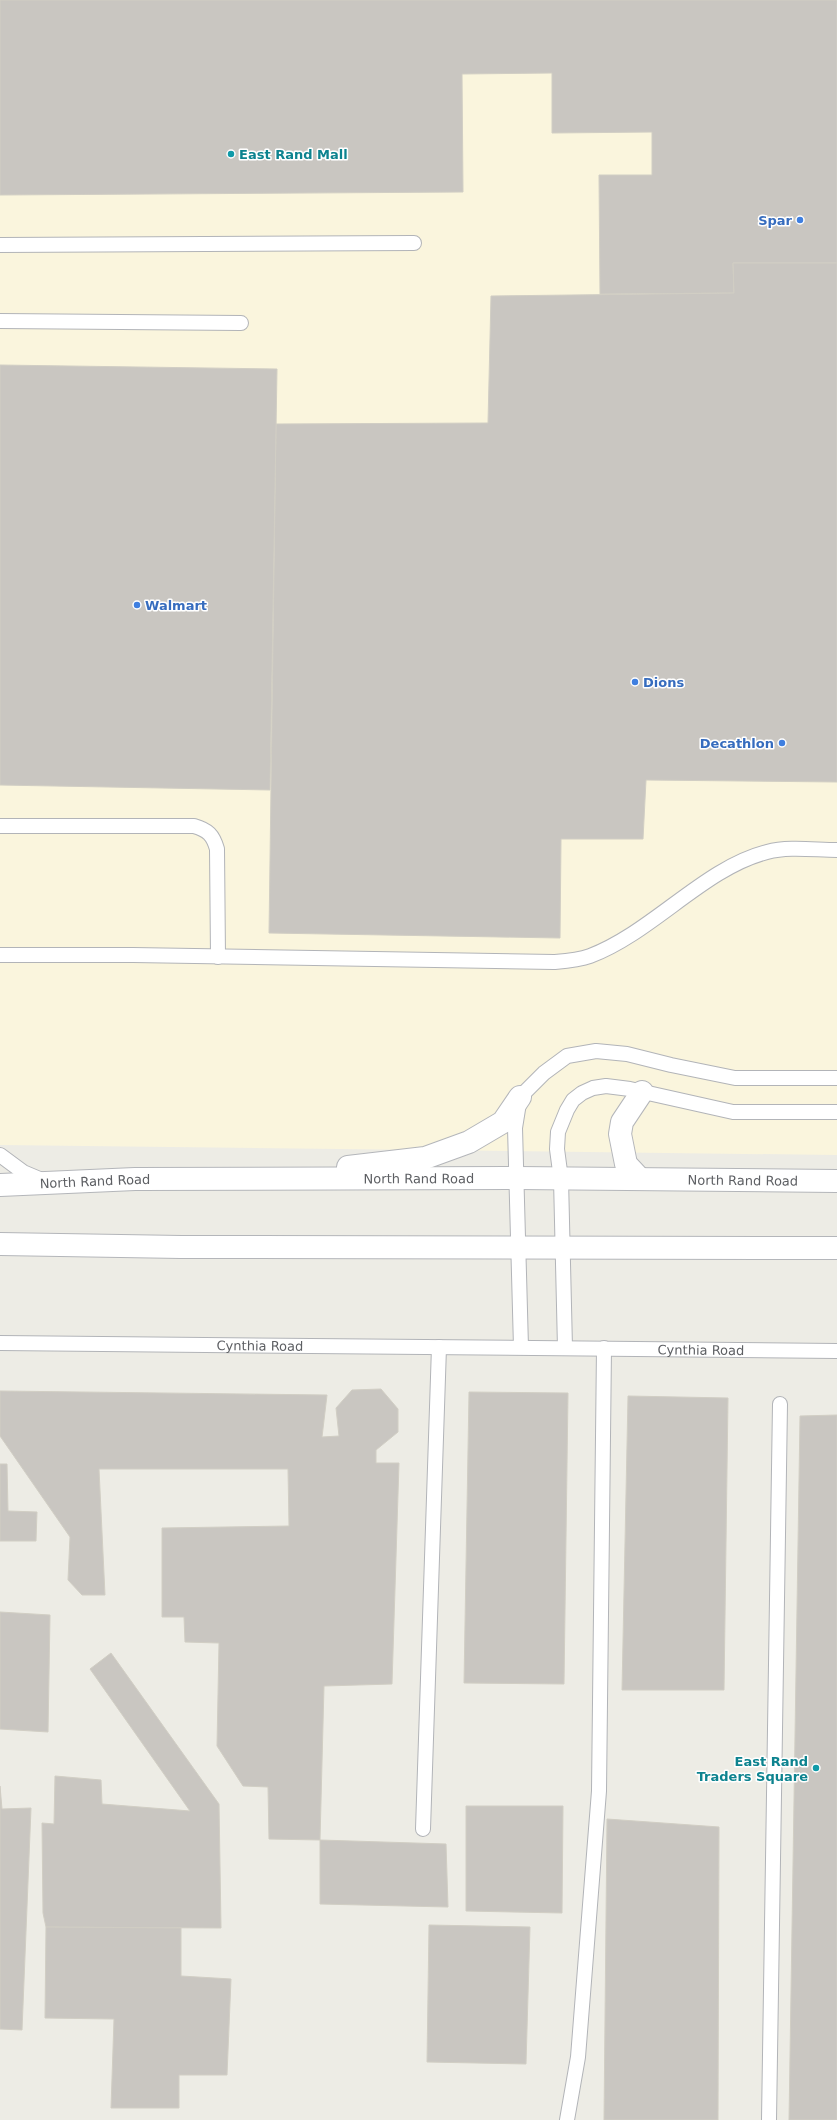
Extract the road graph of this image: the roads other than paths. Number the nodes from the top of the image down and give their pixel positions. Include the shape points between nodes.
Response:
1 (414, 243) dead end
2 (0, 245) edge
3 (0, 320) edge
4 (241, 323) dead end
5 (0, 826) edge
6 (837, 850) edge
7 (0, 955) edge
8 (218, 957) junction
9 (837, 1078) edge
10 (642, 1092) junction
11 (520, 1097) junction
12 (837, 1112) edge
13 (0, 1155) edge
14 (517, 1178) junction
15 (561, 1179) junction
16 (640, 1179) junction
17 (245, 1180) junction
18 (837, 1180) edge
19 (53, 1184) junction
20 (0, 1185) edge
21 (0, 1244) edge
22 (520, 1247) junction
23 (564, 1247) junction
24 (837, 1248) edge
25 (0, 1343) edge
26 (439, 1347) junction
27 (521, 1347) junction
28 (565, 1348) junction
29 (604, 1348) junction
30 (837, 1350) edge
31 (780, 1404) dead end
32 (423, 1829) dead end
33 (567, 2120) edge
34 (769, 2120) edge

1 - 2 lane
3 - 4 lane
5 - 8 lane via 194,826 206,829 214,838 217,849
6 - 8 lane via 793,849 768,852 746,859 706,882 609,948 588,957 572,960 554,962
7 - 8 lane
9 - 11 lane via 735,1078 627,1054 596,1051 566,1056
10 - 12 lane via 732,1112
10 - 15 lane via 606,1086 594,1088 574,1100 566,1110 558,1132 557,1149
10 - 16 main road via 622,1122 620,1134 626,1164
11 - 14 lane via 515,1128
11 - 17 main road via 503,1122 469,1142 425,1158
13 - 19 lane via 23,1172
14 - 15 main road, North Rand Road
14 - 17 main road, North Rand Road
14 - 22 lane
15 - 16 main road, North Rand Road
15 - 23 lane
16 - 18 main road, North Rand Road
17 - 19 main road, North Rand Road via 135,1179
19 - 20 main road, North Rand Road
21 - 22 main road
22 - 23 main road
22 - 27 lane
23 - 24 main road
23 - 28 lane
25 - 26 lane, Cynthia Road
26 - 27 lane, Cynthia Road
26 - 32 lane
27 - 28 lane, Cynthia Road
28 - 29 lane, Cynthia Road
29 - 30 lane, Cynthia Road
29 - 33 lane via 599,1792 578,2057
31 - 34 lane

